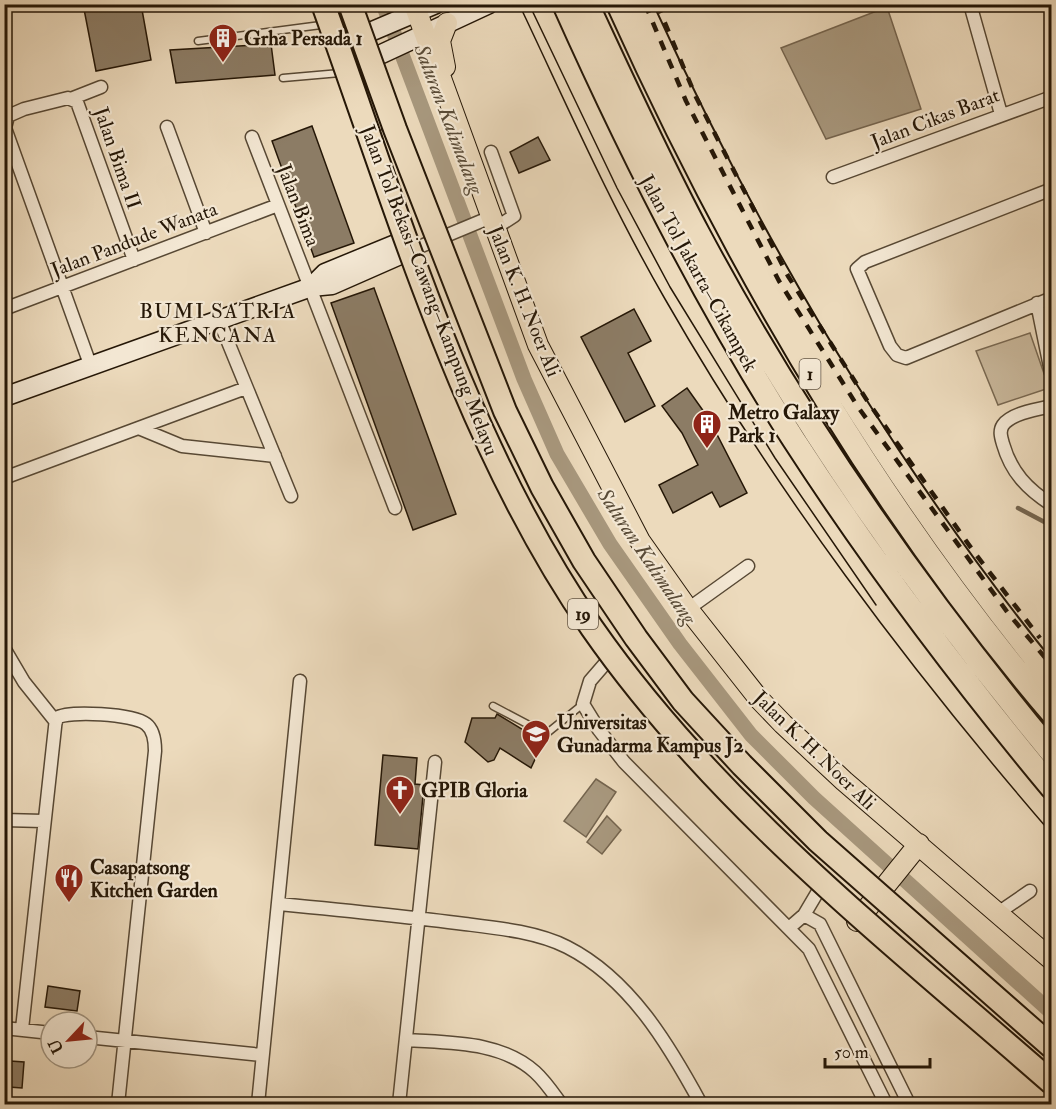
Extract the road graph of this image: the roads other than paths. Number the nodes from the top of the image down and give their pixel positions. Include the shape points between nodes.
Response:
1 (314, 4) edge
2 (334, 4) edge
3 (350, 4) edge
4 (436, 4) edge
5 (489, 4) edge
6 (564, 4) edge
7 (587, 4) edge
8 (618, 4) edge
9 (640, 4) edge
10 (970, 4) edge
11 (412, 11) edge
12 (322, 15) edge
13 (447, 23) junction
14 (356, 38) junction
15 (419, 38) junction
16 (198, 41) dead end
17 (356, 66) junction
18 (284, 78) dead end
19 (101, 87) dead end
20 (444, 93) junction
21 (1052, 97) edge
22 (73, 98) junction
23 (1000, 114) junction
24 (167, 127) dead end
25 (252, 137) dead end
26 (491, 152) dead end
27 (833, 177) dead end
28 (1052, 189) edge
29 (278, 205) junction
30 (489, 222) junction
31 (206, 233) junction
32 (405, 246) junction
33 (134, 260) junction
34 (64, 286) junction
35 (311, 287) junction
36 (1052, 298) edge
37 (1037, 303) junction
38 (4, 309) edge
39 (219, 320) junction
40 (91, 367) junction
41 (1052, 377) edge
42 (246, 388) junction
43 (4, 397) edge
44 (1052, 406) edge
45 (141, 429) junction
46 (275, 456) junction
47 (4, 478) edge
48 (291, 496) dead end
49 (1052, 505) edge
50 (396, 508) dead end
51 (748, 566) dead end
52 (688, 609) junction
53 (4, 648) edge
54 (609, 659) junction
55 (1052, 679) edge
56 (300, 681) dead end
57 (583, 704) junction
58 (494, 706) dead end
59 (1052, 714) edge
60 (56, 722) junction
61 (1052, 753) edge
62 (435, 762) dead end
63 (1052, 788) edge
64 (4, 820) edge
65 (43, 821) junction
66 (915, 849) junction
67 (820, 888) junction
68 (1030, 891) dead end
69 (279, 904) junction
70 (998, 914) junction
71 (804, 915) junction
72 (418, 918) junction
73 (857, 921) junction
74 (789, 928) junction
75 (1052, 960) edge
76 (4, 1028) edge
77 (22, 1029) junction
78 (39, 1031) edge
79 (99, 1039) edge
80 (407, 1040) junction
81 (125, 1042) junction
82 (1052, 1047) edge
83 (262, 1055) junction
84 (1052, 1083) edge
85 (1052, 1095) edge
86 (118, 1104) edge
87 (258, 1104) edge
88 (399, 1104) edge
89 (561, 1104) edge
90 (701, 1104) edge
91 (886, 1104) edge
92 (909, 1104) edge

1 - 12 main road
2 - 14 main road
3 - 82 highway, Jalan Tol Bekasi–Cawang–Kampung Melayu / 19, bridge via 505,411 542,488 610,600 683,701 742,765 818,841
4 - 11 street
5 - 13 street
6 - 63 highway, Jalan Tol Jakarta–Cikampek via 669,223 793,438 946,657
7 - 61 highway, 1 via 699,234 820,440 936,609
8 - 59 highway, 1 via 681,139 810,373 909,527
9 - 55 highway, 1 via 723,176 841,385 926,515
10 - 23 street
11 - 14 street
11 - 15 main road, Jalan K. H. Noer Ali
12 - 16 lane
12 - 17 main road
12 - 84 highway, Jalan Tol Bekasi–Cawang–Kampung Melayu / 19, bridge via 480,427 551,562 592,627 652,707 722,786 798,860
13 - 15 street
13 - 20 main road via 440,41 445,63
14 - 17 main road
15 - 17 street
15 - 20 main road, Jalan K. H. Noer Ali
17 - 18 lane
17 - 32 main road via 376,170
19 - 22 street
20 - 30 main road, Jalan K. H. Noer Ali
21 - 23 street, Jalan Cikas Barat
22 - 33 street, Jalan Bima II via 80,108
22 - 34 street, Jalan Bima II via 9,115 5,125
23 - 27 street, Jalan Cikas Barat
24 - 31 street
25 - 29 street, Jalan Bima
26 - 30 street via 514,216
28 - 37 street via 864,262 857,269 890,346 906,358
29 - 31 street, Jalan Pandude Wanata
29 - 35 street, Jalan Bima
30 - 32 street via 430,242
30 - 52 main road, Jalan K. H. Noer Ali via 538,345 640,541
31 - 33 street, Jalan Pandude Wanata
32 - 35 street via 332,285
32 - 54 main road via 477,428 505,485 548,564
33 - 34 street, Jalan Pandude Wanata
34 - 38 street, Jalan Pandude Wanata
34 - 40 street, Jalan Bima II
35 - 39 street
35 - 50 street, Jalan Bima
36 - 37 street
37 - 41 street
39 - 40 street
39 - 42 street
40 - 43 street
42 - 45 street
42 - 46 street
44 - 49 street via 1008,421 1001,434 1020,480
45 - 46 street via 182,446
45 - 47 street
46 - 48 street
51 - 52 street
52 - 66 main road, Jalan K. H. Noer Ali via 759,699
53 - 60 street
54 - 57 street via 590,681
54 - 67 main road via 688,758 748,822
56 - 69 street
57 - 58 lane via 546,734
57 - 74 street via 624,762
60 - 65 street
60 - 81 street via 63,715 123,717 146,724 155,741
62 - 72 street
64 - 65 street
65 - 77 street
66 - 70 main road, Jalan K. H. Noer Ali
66 - 73 main road
67 - 71 street
67 - 73 main road
68 - 70 street
69 - 72 street
69 - 83 street
70 - 75 main road, Jalan K. H. Noer Ali
71 - 74 street
71 - 92 street via 820,924
72 - 80 street
72 - 90 street via 522,933 550,940 584,957 644,1013
73 - 85 main road
74 - 91 street via 809,949
76 - 77 street
77 - 78 street
79 - 81 street
80 - 88 street
80 - 89 street via 468,1045 504,1054 535,1072
81 - 83 street
81 - 86 street
83 - 87 street

